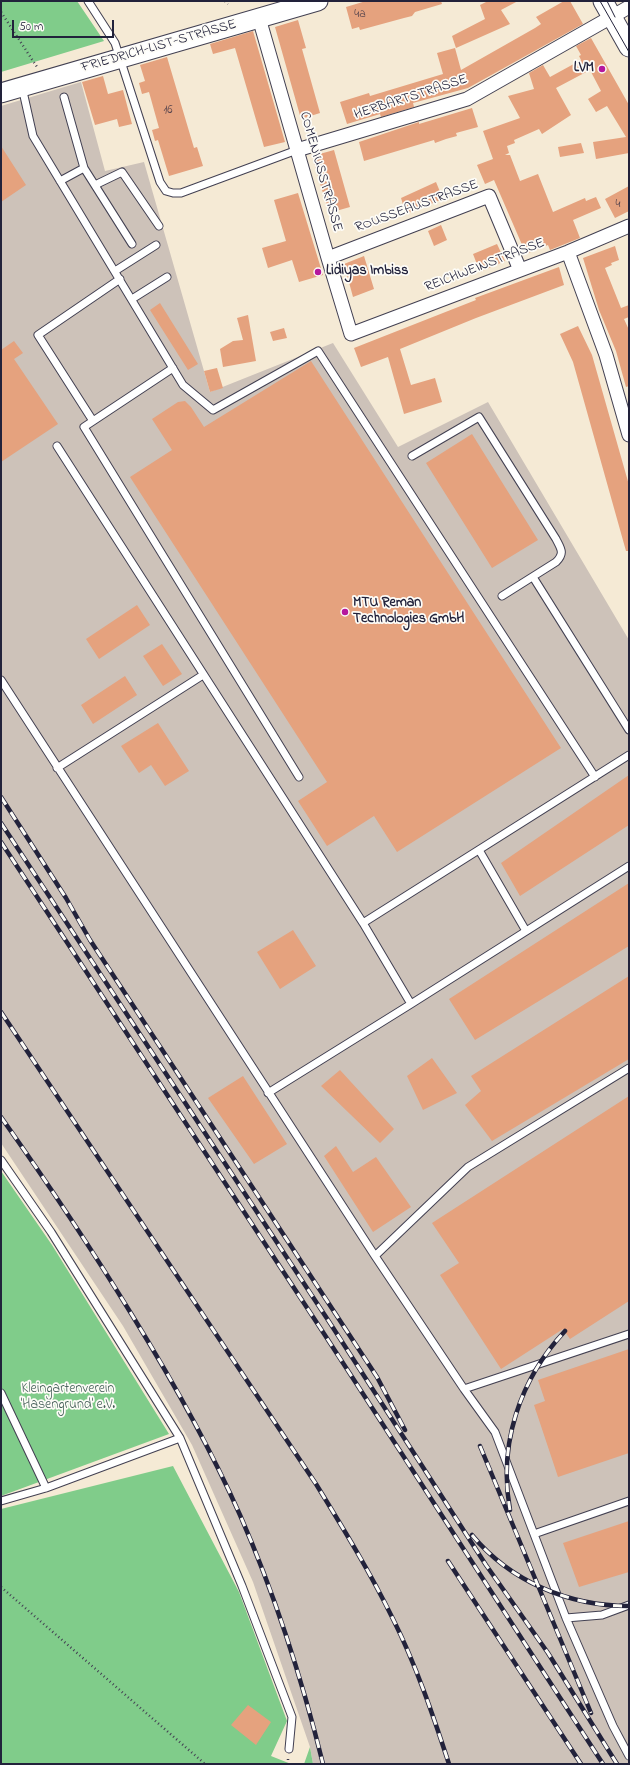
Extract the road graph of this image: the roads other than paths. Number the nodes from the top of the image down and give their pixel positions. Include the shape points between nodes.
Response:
1 (88, 1) edge
2 (318, 1) edge
3 (278, 6) edge
4 (629, 7) edge
5 (608, 9) edge
6 (259, 18) junction
7 (629, 47) edge
8 (120, 58) junction
9 (22, 87) junction
10 (1, 93) edge
11 (64, 97) dead end
12 (297, 150) junction
13 (84, 168) junction
14 (60, 181) junction
15 (95, 185) junction
16 (159, 226) dead end
17 (629, 226) edge
18 (132, 244) dead end
19 (156, 245) dead end
20 (568, 252) junction
21 (328, 258) junction
22 (115, 270) junction
23 (520, 270) junction
24 (167, 277) dead end
25 (120, 279) junction
26 (132, 299) junction
27 (351, 334) joint
28 (173, 368) junction
29 (93, 421) junction
30 (629, 435) edge
31 (57, 446) dead end
32 (412, 456) dead end
33 (533, 577) junction
34 (502, 596) dead end
35 (203, 675) junction
36 (1, 680) edge
37 (629, 730) edge
38 (629, 755) edge
39 (57, 768) junction
40 (298, 777) dead end
41 (595, 777) junction
42 (479, 850) junction
43 (629, 866) edge
44 (363, 923) junction
45 (526, 931) junction
46 (411, 1004) junction
47 (629, 1068) edge
48 (268, 1093) junction
49 (1, 1160) edge
50 (374, 1256) junction
51 (629, 1334) edge
52 (464, 1389) junction
53 (1, 1393) edge
54 (180, 1438) junction
55 (46, 1488) junction
56 (1, 1501) edge
57 (629, 1501) edge
58 (534, 1534) junction
59 (629, 1605) edge
60 (566, 1618) junction
61 (289, 1749) dead end
62 (629, 1756) edge

1 - 8 lane via 115,43
2 - 3 street, FRIEDRICH-LIST-STRASSE
3 - 6 street, FRIEDRICH-LIST-STRASSE
4 - 5 street, HERBARTSTRASSE
5 - 7 street
5 - 12 street, HERBARTSTRASSE via 467,99
6 - 8 street, FRIEDRICH-LIST-STRASSE
6 - 12 street, COMENIUSSTRASSE
8 - 9 street, FRIEDRICH-LIST-STRASSE
8 - 12 lane via 160,182 166,191 182,193
9 - 10 street, FRIEDRICH-LIST-STRASSE
9 - 14 lane via 33,136
11 - 13 lane
12 - 21 street, COMENIUSSTRASSE
13 - 14 lane
13 - 15 lane
14 - 22 lane
15 - 16 lane via 122,172
15 - 18 lane
17 - 20 street, REICHWEINSTRASSE
19 - 22 lane
20 - 23 street, REICHWEINSTRASSE
20 - 30 street via 606,355
21 - 23 street, ROUSSEAUSTRASSE via 489,196
21 - 27 street, COMENIUSSTRASSE
22 - 25 lane
23 - 27 street, REICHWEINSTRASSE
24 - 26 lane
25 - 26 lane
25 - 29 lane via 38,335
26 - 28 lane
28 - 29 lane
28 - 41 lane via 183,386 213,410 318,352
29 - 40 lane via 84,427
31 - 35 lane
32 - 33 lane via 479,417 562,551 562,556 556,562
33 - 34 lane
33 - 37 lane
35 - 39 lane
35 - 44 lane
36 - 39 lane
38 - 41 lane
39 - 48 lane
41 - 42 lane
42 - 44 lane
42 - 45 lane
43 - 45 lane
44 - 46 lane
45 - 46 lane
46 - 48 lane
47 - 50 lane via 468,1167
48 - 50 lane
49 - 54 lane via 51,1232
50 - 52 lane
51 - 52 lane
52 - 58 lane via 495,1432
53 - 55 lane
54 - 55 lane
54 - 61 lane via 242,1586 292,1717
55 - 56 lane
57 - 58 lane
58 - 60 lane
59 - 60 lane via 602,1615
60 - 62 lane via 613,1726

